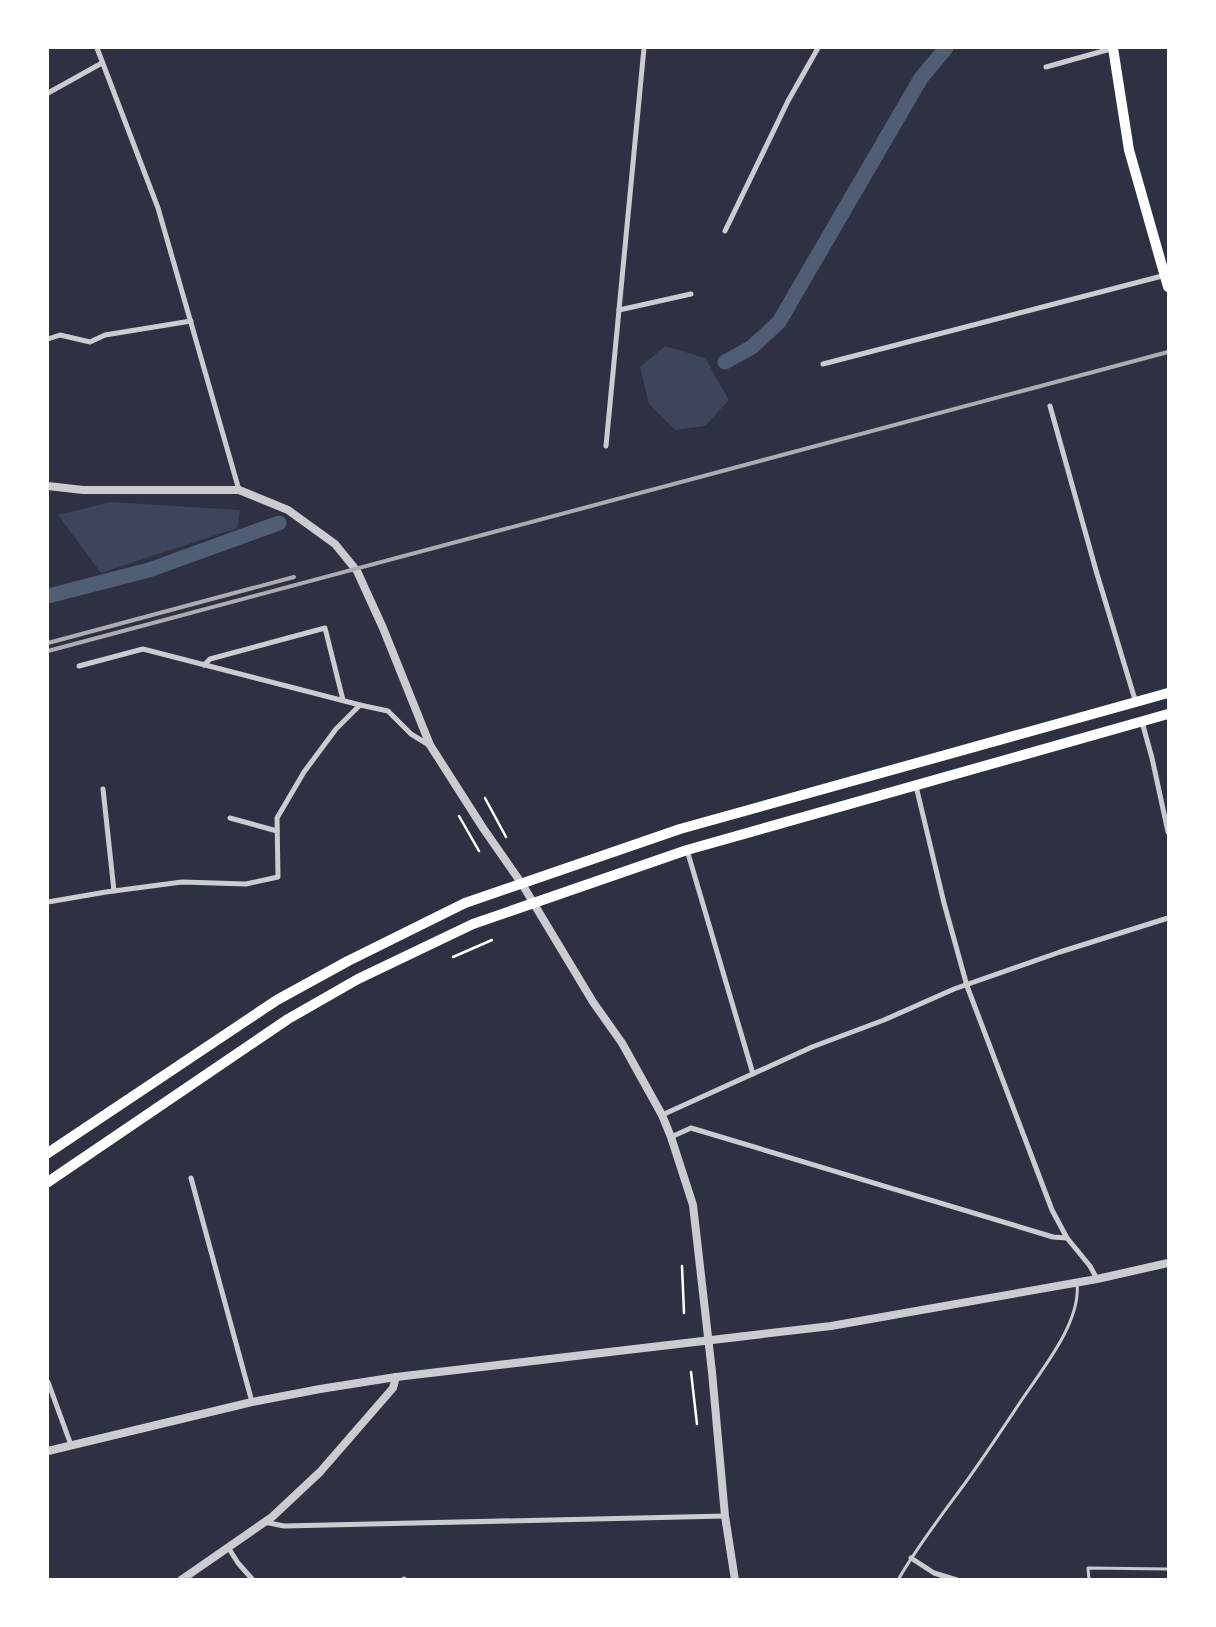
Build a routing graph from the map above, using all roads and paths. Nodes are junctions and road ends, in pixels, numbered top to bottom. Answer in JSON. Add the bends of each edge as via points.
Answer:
{"nodes":[{"id":1,"x":97,"y":48,"type":"edge"},
{"id":2,"x":644,"y":48,"type":"edge"},
{"id":3,"x":818,"y":48,"type":"edge"},
{"id":4,"x":1114,"y":48,"type":"edge"},
{"id":5,"x":102,"y":63,"type":"junction"},
{"id":6,"x":1046,"y":67,"type":"dead end"},
{"id":7,"x":48,"y":93,"type":"edge"},
{"id":8,"x":725,"y":231,"type":"dead end"},
{"id":9,"x":1168,"y":274,"type":"edge"},
{"id":10,"x":1168,"y":287,"type":"edge"},
{"id":11,"x":690,"y":294,"type":"dead end"},
{"id":12,"x":619,"y":310,"type":"junction"},
{"id":13,"x":191,"y":321,"type":"junction"},
{"id":14,"x":48,"y":339,"type":"edge"},
{"id":15,"x":823,"y":364,"type":"dead end"},
{"id":16,"x":1050,"y":406,"type":"dead end"},
{"id":17,"x":606,"y":446,"type":"dead end"},
{"id":18,"x":48,"y":486,"type":"edge"},
{"id":19,"x":239,"y":490,"type":"junction"},
{"id":20,"x":204,"y":665,"type":"junction"},
{"id":21,"x":79,"y":666,"type":"dead end"},
{"id":22,"x":1168,"y":693,"type":"edge"},
{"id":23,"x":343,"y":700,"type":"junction"},
{"id":24,"x":1136,"y":703,"type":"junction"},
{"id":25,"x":360,"y":705,"type":"junction"},
{"id":26,"x":1168,"y":714,"type":"edge"},
{"id":27,"x":1142,"y":722,"type":"junction"},
{"id":28,"x":430,"y":745,"type":"junction"},
{"id":29,"x":916,"y":786,"type":"junction"},
{"id":30,"x":103,"y":789,"type":"dead end"},
{"id":31,"x":485,"y":798,"type":"dead end"},
{"id":32,"x":459,"y":816,"type":"dead end"},
{"id":33,"x":230,"y":818,"type":"dead end"},
{"id":34,"x":277,"y":831,"type":"junction"},
{"id":35,"x":1168,"y":832,"type":"edge"},
{"id":36,"x":506,"y":837,"type":"dead end"},
{"id":37,"x":687,"y":850,"type":"junction"},
{"id":38,"x":479,"y":851,"type":"dead end"},
{"id":39,"x":522,"y":884,"type":"junction"},
{"id":40,"x":114,"y":891,"type":"junction"},
{"id":41,"x":48,"y":902,"type":"edge"},
{"id":42,"x":533,"y":903,"type":"junction"},
{"id":43,"x":1168,"y":918,"type":"edge"},
{"id":44,"x":492,"y":940,"type":"dead end"},
{"id":45,"x":453,"y":957,"type":"dead end"},
{"id":46,"x":967,"y":986,"type":"junction"},
{"id":47,"x":753,"y":1074,"type":"junction"},
{"id":48,"x":662,"y":1116,"type":"junction"},
{"id":49,"x":671,"y":1137,"type":"junction"},
{"id":50,"x":48,"y":1153,"type":"edge"},
{"id":51,"x":191,"y":1178,"type":"dead end"},
{"id":52,"x":48,"y":1182,"type":"edge"},
{"id":53,"x":1067,"y":1238,"type":"junction"},
{"id":54,"x":1168,"y":1263,"type":"edge"},
{"id":55,"x":682,"y":1266,"type":"dead end"},
{"id":56,"x":1097,"y":1279,"type":"junction"},
{"id":57,"x":1077,"y":1282,"type":"junction"},
{"id":58,"x":684,"y":1313,"type":"dead end"},
{"id":59,"x":709,"y":1342,"type":"junction"},
{"id":60,"x":691,"y":1372,"type":"dead end"},
{"id":61,"x":396,"y":1378,"type":"junction"},
{"id":62,"x":48,"y":1382,"type":"edge"},
{"id":63,"x":252,"y":1402,"type":"junction"},
{"id":64,"x":697,"y":1424,"type":"dead end"},
{"id":65,"x":71,"y":1445,"type":"junction"},
{"id":66,"x":48,"y":1451,"type":"edge"},
{"id":67,"x":725,"y":1516,"type":"junction"},
{"id":68,"x":264,"y":1522,"type":"junction"},
{"id":69,"x":228,"y":1547,"type":"junction"},
{"id":70,"x":911,"y":1558,"type":"junction"},
{"id":71,"x":1168,"y":1568,"type":"edge"},
{"id":72,"x":181,"y":1580,"type":"edge"},
{"id":73,"x":253,"y":1580,"type":"edge"},
{"id":74,"x":735,"y":1580,"type":"edge"},
{"id":75,"x":898,"y":1580,"type":"edge"},
{"id":76,"x":957,"y":1580,"type":"edge"},
{"id":77,"x":1089,"y":1580,"type":"edge"}],
"edges":[{"from":1,"to":5,"type":"street"},
{"from":2,"to":12,"type":"street"},
{"from":3,"to":8,"type":"street","via":[[788,101]]},
{"from":4,"to":6,"type":"street"},
{"from":4,"to":10,"type":"highway","via":[[1129,150]]},
{"from":5,"to":7,"type":"street"},
{"from":5,"to":13,"type":"street","via":[[158,208]]},
{"from":9,"to":15,"type":"street"},
{"from":11,"to":12,"type":"street"},
{"from":12,"to":17,"type":"street"},
{"from":13,"to":14,"type":"street","via":[[105,335],[90,342],[60,335]]},
{"from":13,"to":19,"type":"street"},
{"from":16,"to":24,"type":"street"},
{"from":18,"to":19,"type":"street","via":[[83,490]]},
{"from":19,"to":28,"type":"street","via":[[288,510],[335,544],[357,571],[384,628]]},
{"from":20,"to":21,"type":"street","via":[[143,649]]},
{"from":20,"to":23,"type":"street"},
{"from":20,"to":23,"type":"street","via":[[210,660],[325,628]]},
{"from":22,"to":24,"type":"highway"},
{"from":23,"to":25,"type":"street"},
{"from":24,"to":39,"type":"highway","via":[[680,829]]},
{"from":25,"to":28,"type":"street","via":[[388,711],[411,734]]},
{"from":25,"to":34,"type":"street","via":[[336,729],[304,772],[277,818]]},
{"from":26,"to":27,"type":"highway"},
{"from":27,"to":29,"type":"highway"},
{"from":27,"to":35,"type":"street"},
{"from":28,"to":39,"type":"street"},
{"from":29,"to":37,"type":"highway"},
{"from":29,"to":46,"type":"street"},
{"from":30,"to":40,"type":"street"},
{"from":31,"to":36,"type":"path"},
{"from":32,"to":38,"type":"path"},
{"from":33,"to":34,"type":"street"},
{"from":34,"to":40,"type":"street","via":[[278,877],[246,884],[182,882]]},
{"from":37,"to":42,"type":"highway"},
{"from":37,"to":47,"type":"street"},
{"from":39,"to":42,"type":"street"},
{"from":39,"to":50,"type":"highway","via":[[465,903],[278,1000]]},
{"from":40,"to":41,"type":"street"},
{"from":42,"to":48,"type":"street","via":[[622,1044]]},
{"from":42,"to":52,"type":"highway","via":[[435,941],[288,1018]]},
{"from":43,"to":46,"type":"street"},
{"from":44,"to":45,"type":"path"},
{"from":46,"to":47,"type":"street","via":[[812,1047]]},
{"from":46,"to":53,"type":"street","via":[[1052,1210]]},
{"from":47,"to":48,"type":"street"},
{"from":48,"to":49,"type":"street"},
{"from":49,"to":53,"type":"street","via":[[691,1128],[1053,1237]]},
{"from":49,"to":59,"type":"street","via":[[693,1205]]},
{"from":51,"to":63,"type":"street"},
{"from":53,"to":56,"type":"street"},
{"from":54,"to":56,"type":"street"},
{"from":55,"to":58,"type":"path"},
{"from":56,"to":57,"type":"street"},
{"from":57,"to":59,"type":"street","via":[[831,1326]]},
{"from":57,"to":70,"type":"lane","via":[[1076,1305],[1050,1357]]},
{"from":59,"to":61,"type":"street"},
{"from":59,"to":67,"type":"street"},
{"from":60,"to":64,"type":"path"},
{"from":61,"to":63,"type":"street"},
{"from":61,"to":68,"type":"street","via":[[393,1388],[320,1472]]},
{"from":62,"to":65,"type":"street"},
{"from":63,"to":65,"type":"street"},
{"from":65,"to":66,"type":"street"},
{"from":67,"to":68,"type":"street","via":[[284,1526]]},
{"from":67,"to":74,"type":"street"},
{"from":68,"to":69,"type":"street"},
{"from":69,"to":72,"type":"street"},
{"from":69,"to":73,"type":"street"},
{"from":70,"to":75,"type":"lane"},
{"from":70,"to":76,"type":"street","via":[[934,1573]]},
{"from":71,"to":77,"type":"lane","via":[[1088,1568]]}]}
